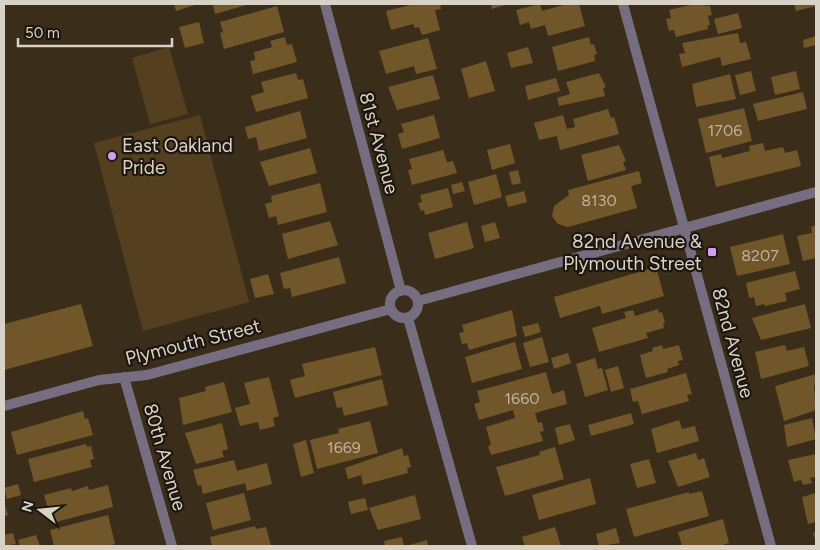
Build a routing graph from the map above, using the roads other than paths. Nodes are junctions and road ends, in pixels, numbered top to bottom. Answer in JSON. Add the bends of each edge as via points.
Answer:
{"nodes":[{"id":1,"x":325,"y":4,"type":"edge"},
{"id":2,"x":623,"y":4,"type":"edge"},
{"id":3,"x":816,"y":192,"type":"edge"},
{"id":4,"x":684,"y":229,"type":"junction"},
{"id":5,"x":401,"y":291,"type":"junction"},
{"id":6,"x":418,"y":301,"type":"junction"},
{"id":7,"x":390,"y":308,"type":"junction"},
{"id":8,"x":408,"y":318,"type":"junction"},
{"id":9,"x":124,"y":377,"type":"junction"},
{"id":10,"x":4,"y":406,"type":"edge"},
{"id":11,"x":172,"y":546,"type":"edge"},
{"id":12,"x":472,"y":546,"type":"edge"},
{"id":13,"x":771,"y":546,"type":"edge"}],
"edges":[{"from":1,"to":5,"type":"street","name":"81st Avenue"},
{"from":2,"to":4,"type":"street","name":"82nd Avenue"},
{"from":3,"to":4,"type":"street"},
{"from":4,"to":6,"type":"street"},
{"from":4,"to":13,"type":"street","name":"82nd Avenue"},
{"from":5,"to":6,"type":"street","via":[[412,292]]},
{"from":5,"to":7,"type":"street","via":[[392,297]]},
{"from":6,"to":8,"type":"street","via":[[416,312]]},
{"from":7,"to":8,"type":"street","via":[[397,317]]},
{"from":7,"to":9,"type":"street","name":"Plymouth Street","via":[[146,375]]},
{"from":8,"to":12,"type":"street"},
{"from":9,"to":10,"type":"street","name":"Plymouth Street","via":[[99,380]]},
{"from":9,"to":11,"type":"street","name":"80th Avenue"}]}
